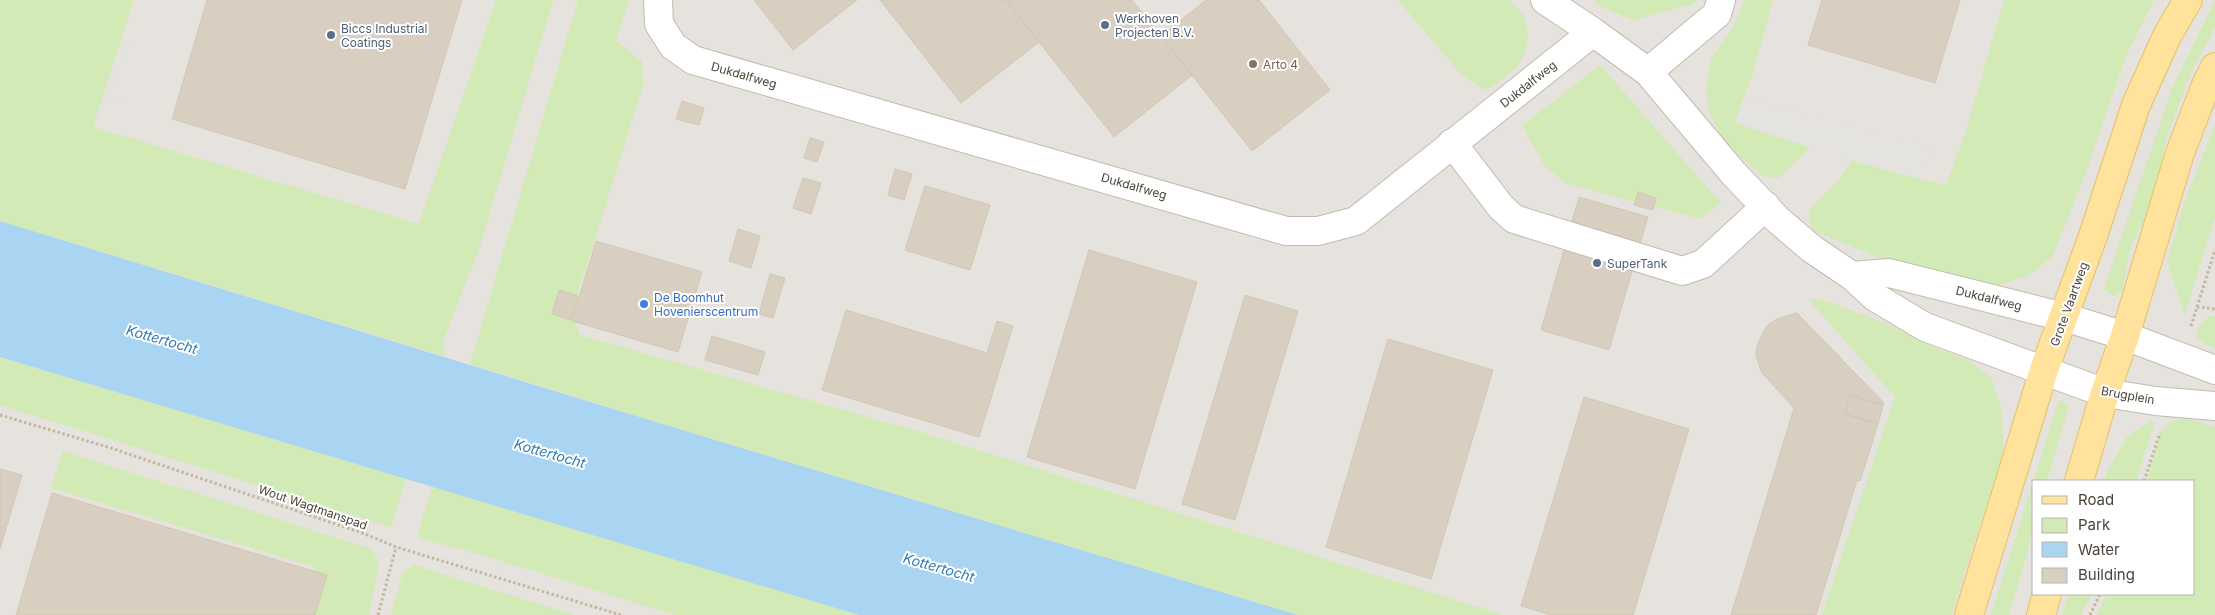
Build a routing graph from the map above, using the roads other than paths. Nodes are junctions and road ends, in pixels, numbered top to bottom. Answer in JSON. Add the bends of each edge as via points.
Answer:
{"nodes":[{"id":1,"x":658,"y":0,"type":"edge"},
{"id":2,"x":1545,"y":0,"type":"edge"},
{"id":3,"x":1721,"y":0,"type":"edge"},
{"id":4,"x":2188,"y":0,"type":"edge"},
{"id":5,"x":1593,"y":32,"type":"junction"},
{"id":6,"x":2215,"y":67,"type":"edge"},
{"id":7,"x":1648,"y":72,"type":"junction"},
{"id":8,"x":1452,"y":143,"type":"junction"},
{"id":9,"x":1766,"y":206,"type":"junction"},
{"id":10,"x":1852,"y":276,"type":"junction"},
{"id":11,"x":2064,"y":317,"type":"junction"},
{"id":12,"x":2125,"y":336,"type":"junction"},
{"id":13,"x":2044,"y":370,"type":"junction"},
{"id":14,"x":2215,"y":370,"type":"edge"},
{"id":15,"x":2104,"y":393,"type":"junction"},
{"id":16,"x":2215,"y":406,"type":"edge"},
{"id":17,"x":2079,"y":480,"type":"edge"},
{"id":18,"x":2047,"y":595,"type":"edge"},
{"id":19,"x":1969,"y":615,"type":"edge"},
{"id":20,"x":2041,"y":615,"type":"edge"}],
"edges":[{"from":1,"to":8,"type":"street","name":"Dukdalfweg","via":[[658,24],[673,46],[693,60],[1286,231],[1318,231],[1356,221]]},
{"from":2,"to":5,"type":"street"},
{"from":3,"to":7,"type":"street","via":[[1717,14]]},
{"from":4,"to":11,"type":"main road","name":"Grote Vaartweg","via":[[2136,105]]},
{"from":5,"to":7,"type":"street"},
{"from":5,"to":8,"type":"street","name":"Dukdalfweg"},
{"from":6,"to":12,"type":"main road","via":[[2180,153]]},
{"from":7,"to":9,"type":"street","via":[[1734,174]]},
{"from":8,"to":9,"type":"street","via":[[1514,219],[1682,271],[1703,264]]},
{"from":9,"to":10,"type":"street","via":[[1812,249]]},
{"from":10,"to":11,"type":"street","name":"Dukdalfweg","via":[[1889,273]]},
{"from":10,"to":13,"type":"street","via":[[1875,297],[1925,327]]},
{"from":11,"to":12,"type":"street","name":"Dukdalfweg"},
{"from":11,"to":13,"type":"main road","name":"Grote Vaartweg"},
{"from":12,"to":14,"type":"street"},
{"from":12,"to":15,"type":"main road"},
{"from":13,"to":15,"type":"street","name":"Brugplein"},
{"from":13,"to":19,"type":"main road","name":"Grote Vaartweg"},
{"from":15,"to":16,"type":"street","name":"Brugplein"},
{"from":15,"to":17,"type":"main road"},
{"from":18,"to":20,"type":"main road"}]}
